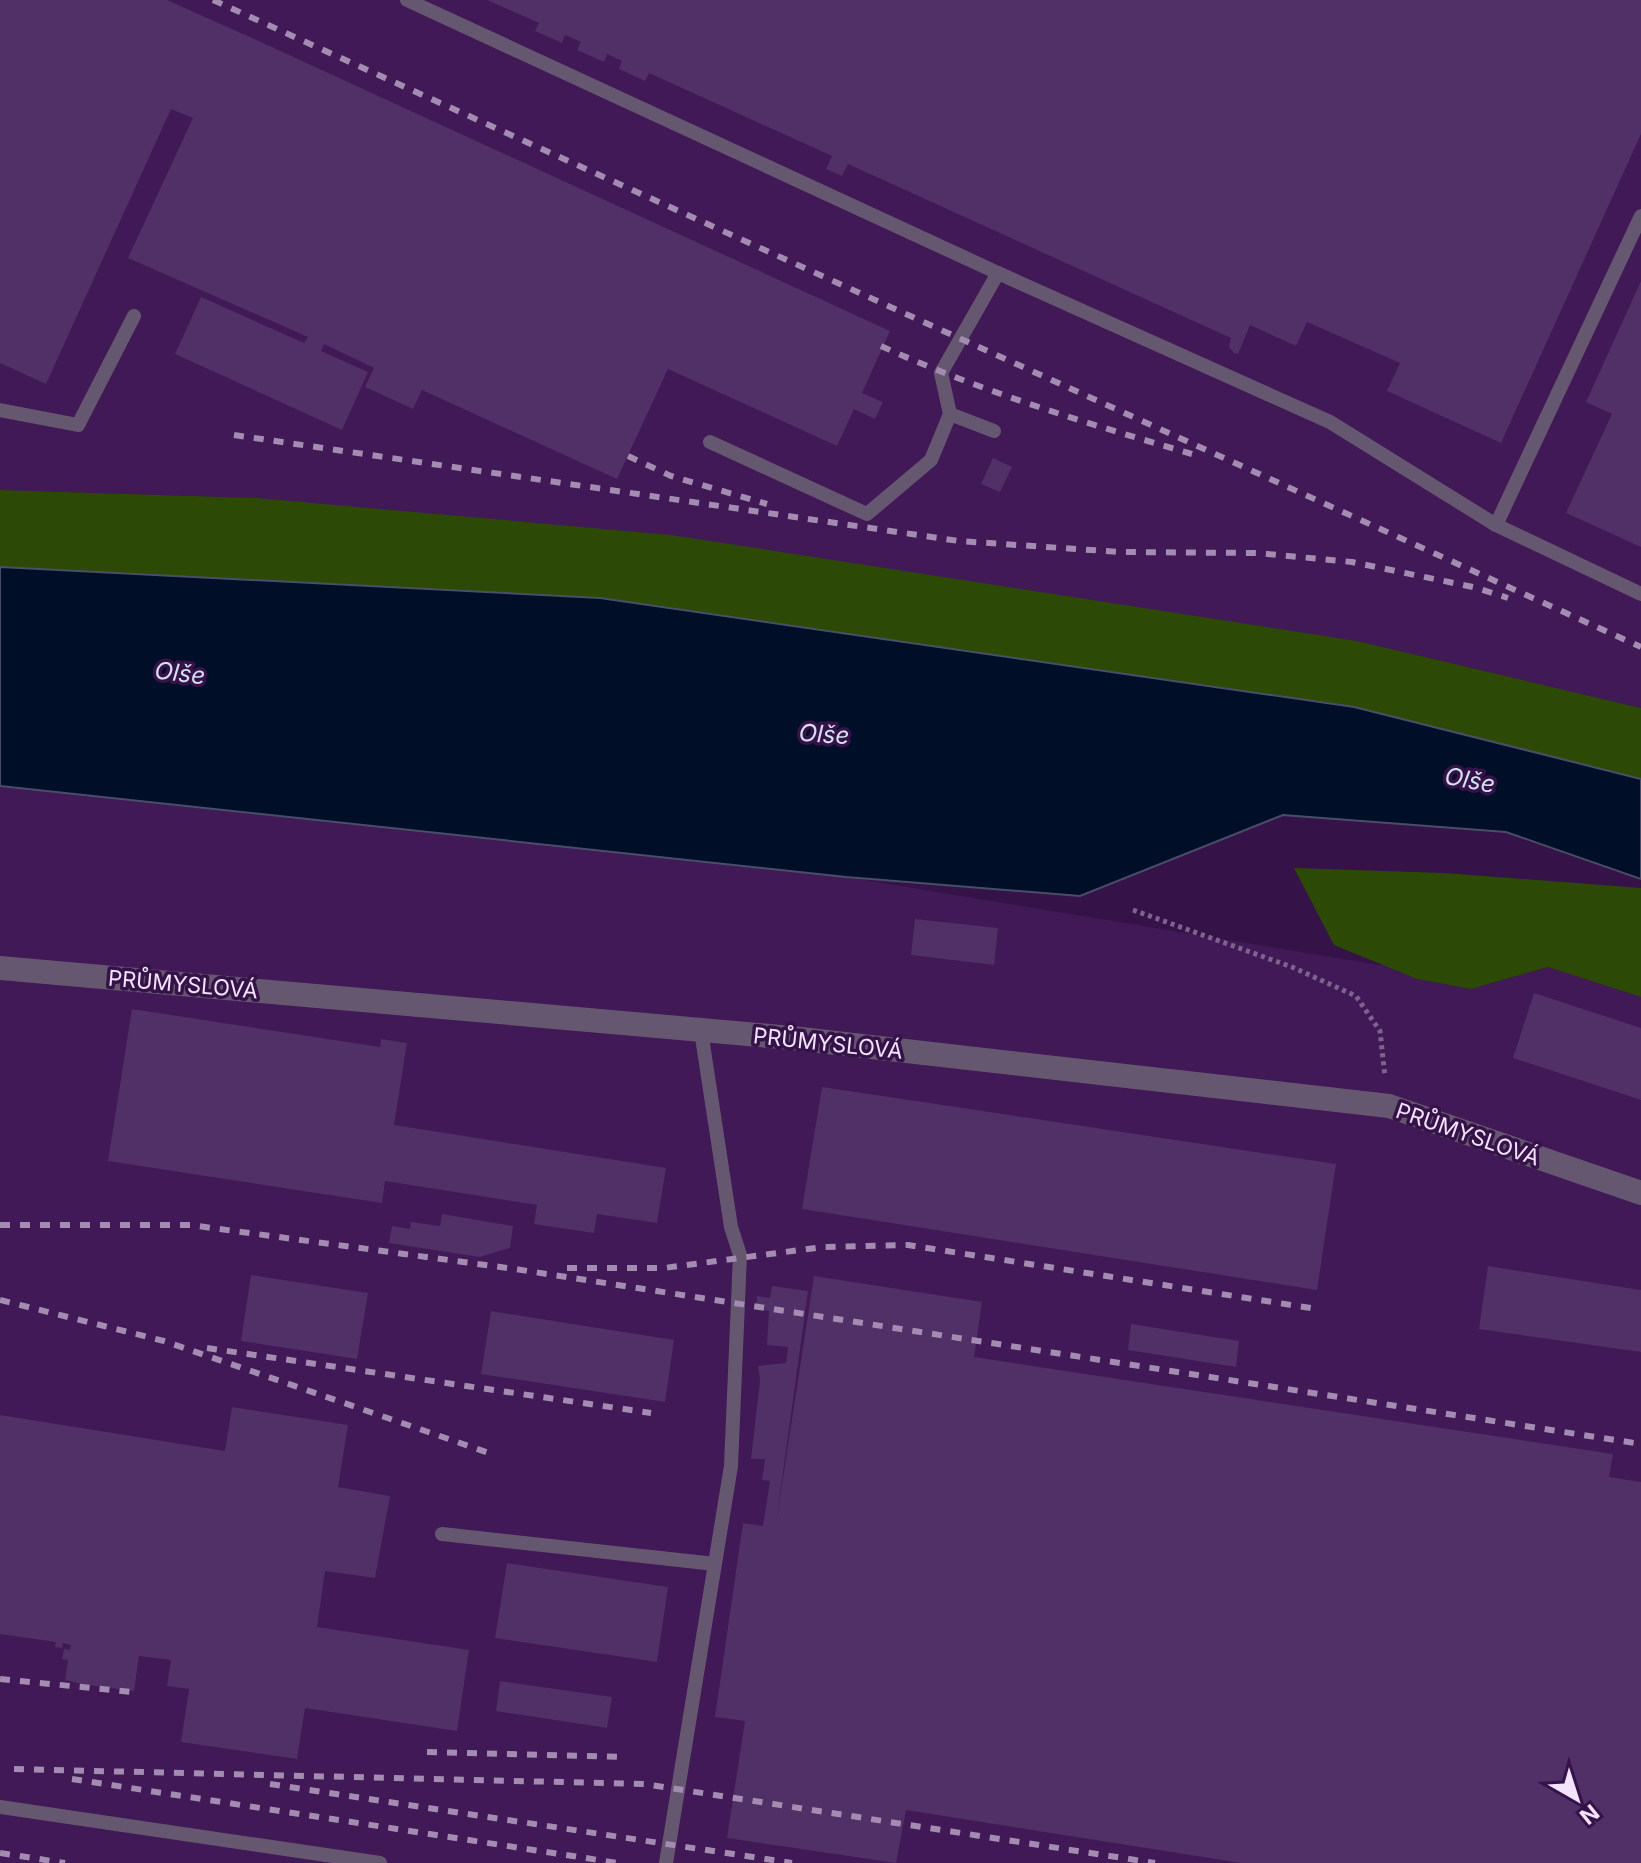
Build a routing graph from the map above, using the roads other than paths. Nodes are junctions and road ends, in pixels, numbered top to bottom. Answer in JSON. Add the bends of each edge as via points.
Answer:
{"nodes":[{"id":1,"x":407,"y":0,"type":"edge"},
{"id":2,"x":1641,"y":216,"type":"edge"},
{"id":3,"x":998,"y":273,"type":"junction"},
{"id":4,"x":134,"y":316,"type":"dead end"},
{"id":5,"x":0,"y":410,"type":"edge"},
{"id":6,"x":950,"y":414,"type":"junction"},
{"id":7,"x":994,"y":431,"type":"dead end"},
{"id":8,"x":710,"y":442,"type":"dead end"},
{"id":9,"x":1496,"y":525,"type":"junction"},
{"id":10,"x":1641,"y":594,"type":"edge"},
{"id":11,"x":0,"y":968,"type":"edge"},
{"id":12,"x":701,"y":1031,"type":"junction"},
{"id":13,"x":1641,"y":1193,"type":"edge"},
{"id":14,"x":442,"y":1534,"type":"dead end"},
{"id":15,"x":715,"y":1564,"type":"junction"},
{"id":16,"x":0,"y":1807,"type":"edge"},
{"id":17,"x":380,"y":1863,"type":"edge"},
{"id":18,"x":666,"y":1863,"type":"edge"}],
"edges":[{"from":1,"to":3,"type":"lane"},
{"from":2,"to":9,"type":"lane"},
{"from":3,"to":6,"type":"lane","via":[[941,373]]},
{"from":3,"to":9,"type":"lane","via":[[1330,422]]},
{"from":4,"to":5,"type":"lane","via":[[78,425]]},
{"from":6,"to":7,"type":"lane"},
{"from":6,"to":8,"type":"lane","via":[[931,460],[867,514]]},
{"from":9,"to":10,"type":"lane"},
{"from":11,"to":12,"type":"street","name":"PRŮMYSLOVÁ"},
{"from":12,"to":13,"type":"street","name":"PRŮMYSLOVÁ","via":[[1389,1106]]},
{"from":12,"to":15,"type":"lane","via":[[731,1227],[740,1255],[731,1466]]},
{"from":14,"to":15,"type":"lane"},
{"from":15,"to":18,"type":"lane"},
{"from":16,"to":17,"type":"lane"}]}
